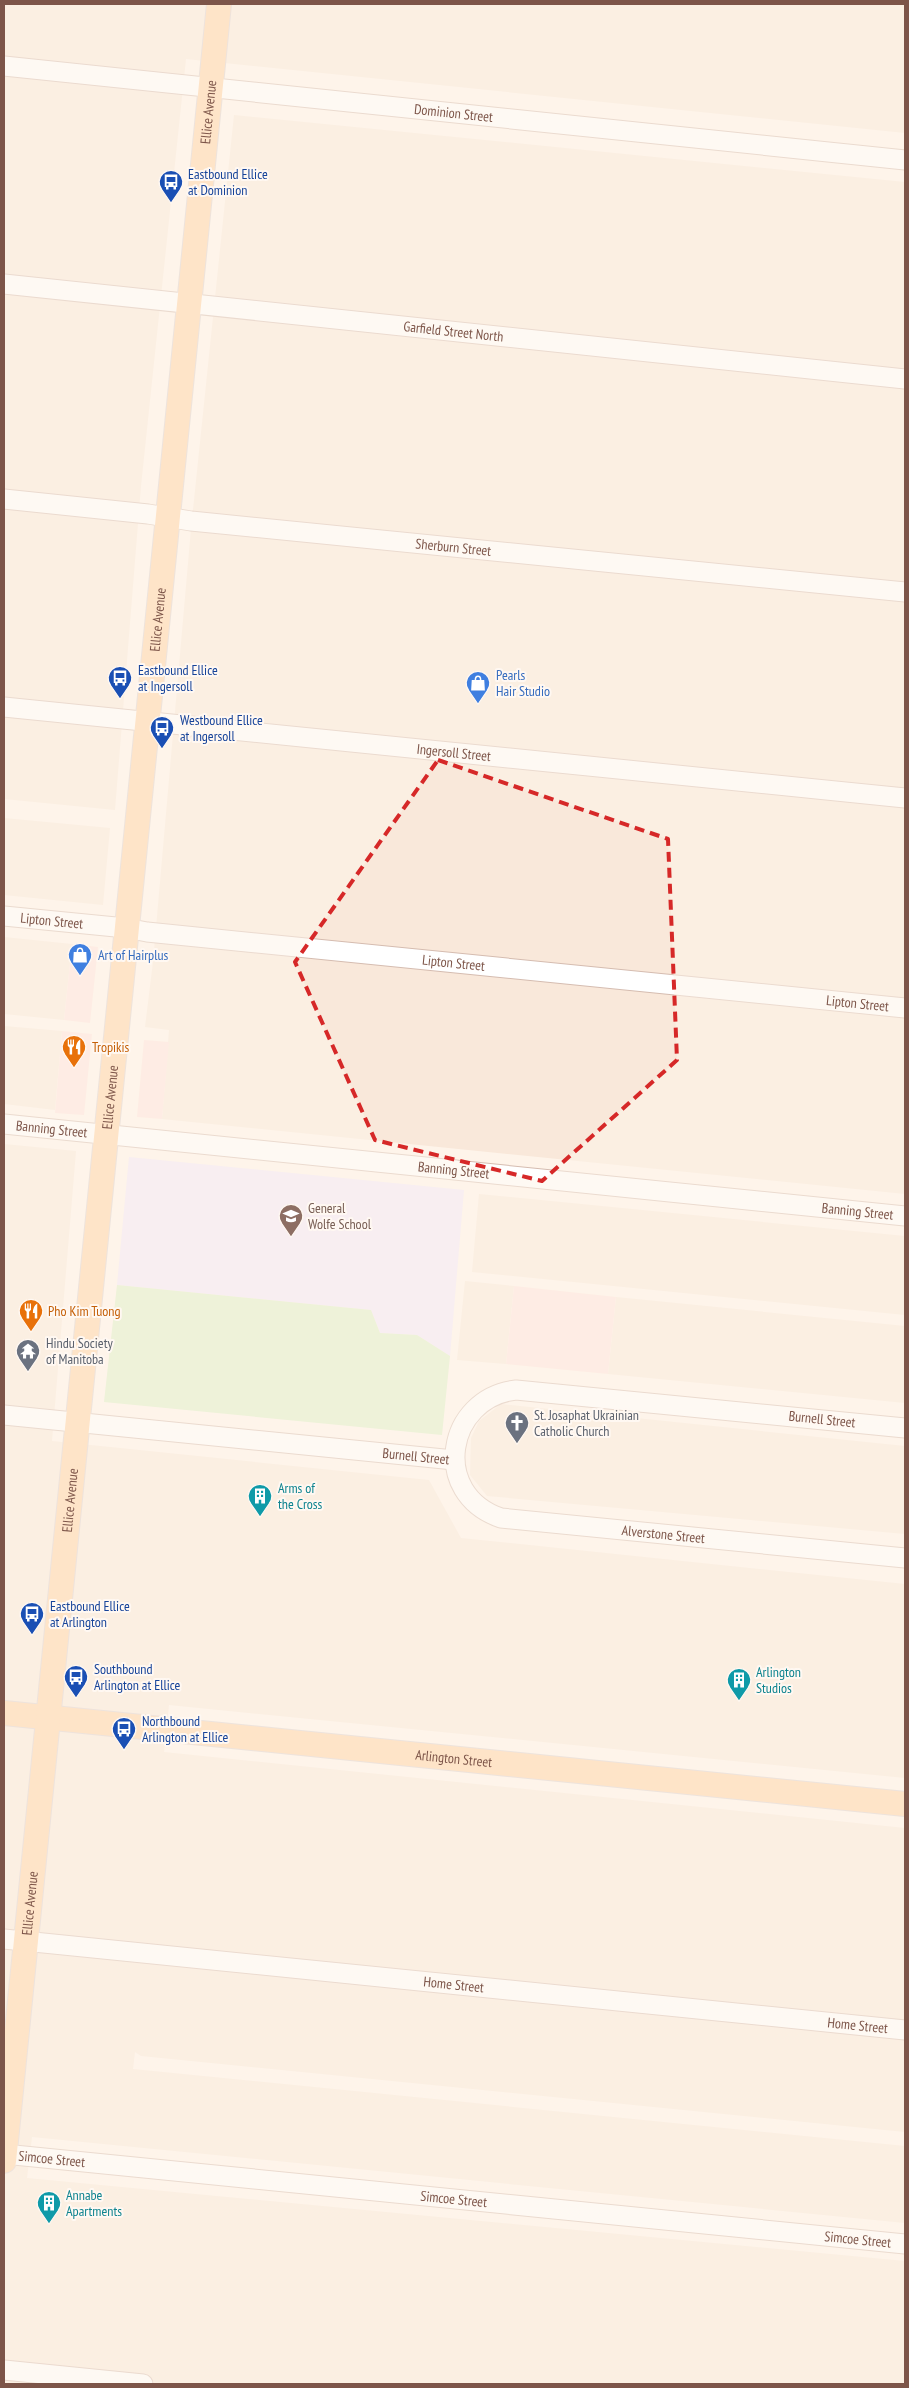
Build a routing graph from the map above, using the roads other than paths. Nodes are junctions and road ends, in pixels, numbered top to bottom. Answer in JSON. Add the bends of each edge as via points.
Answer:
{"nodes":[{"id":1,"x":219,"y":4,"type":"edge"},
{"id":2,"x":4,"y":66,"type":"edge"},
{"id":3,"x":210,"y":87,"type":"junction"},
{"id":4,"x":905,"y":160,"type":"edge"},
{"id":5,"x":4,"y":284,"type":"edge"},
{"id":6,"x":190,"y":305,"type":"junction"},
{"id":7,"x":905,"y":379,"type":"edge"},
{"id":8,"x":4,"y":499,"type":"edge"},
{"id":9,"x":168,"y":517,"type":"junction"},
{"id":10,"x":905,"y":592,"type":"edge"},
{"id":11,"x":4,"y":707,"type":"edge"},
{"id":12,"x":148,"y":722,"type":"junction"},
{"id":13,"x":905,"y":798,"type":"edge"},
{"id":14,"x":4,"y":916,"type":"edge"},
{"id":15,"x":126,"y":928,"type":"junction"},
{"id":16,"x":905,"y":1008,"type":"edge"},
{"id":17,"x":4,"y":1124,"type":"edge"},
{"id":18,"x":106,"y":1134,"type":"junction"},
{"id":19,"x":905,"y":1216,"type":"edge"},
{"id":20,"x":4,"y":1415,"type":"edge"},
{"id":21,"x":78,"y":1422,"type":"junction"},
{"id":22,"x":905,"y":1428,"type":"edge"},
{"id":23,"x":454,"y":1460,"type":"junction"},
{"id":24,"x":905,"y":1558,"type":"edge"},
{"id":25,"x":4,"y":1713,"type":"edge"},
{"id":26,"x":47,"y":1718,"type":"junction"},
{"id":27,"x":905,"y":1804,"type":"edge"},
{"id":28,"x":15,"y":1940,"type":"edge"},
{"id":29,"x":905,"y":2030,"type":"edge"},
{"id":30,"x":4,"y":2154,"type":"edge"},
{"id":31,"x":4,"y":2161,"type":"edge"},
{"id":32,"x":905,"y":2244,"type":"edge"},
{"id":33,"x":4,"y":2370,"type":"edge"},
{"id":34,"x":143,"y":2384,"type":"edge"}],
"edges":[{"from":1,"to":3,"type":"main road","name":"Ellice Avenue"},
{"from":2,"to":3,"type":"street","name":"Dominion Street"},
{"from":3,"to":4,"type":"street","name":"Dominion Street"},
{"from":3,"to":6,"type":"main road","name":"Ellice Avenue"},
{"from":5,"to":6,"type":"street","name":"Garfield Street North"},
{"from":6,"to":7,"type":"street","name":"Garfield Street North"},
{"from":6,"to":9,"type":"main road","name":"Ellice Avenue"},
{"from":8,"to":9,"type":"street","name":"Sherburn Street"},
{"from":9,"to":10,"type":"street","name":"Sherburn Street"},
{"from":9,"to":12,"type":"main road","name":"Ellice Avenue"},
{"from":11,"to":12,"type":"street","name":"Ingersoll Street"},
{"from":12,"to":13,"type":"street","name":"Ingersoll Street"},
{"from":12,"to":15,"type":"main road","name":"Ellice Avenue"},
{"from":14,"to":15,"type":"street","name":"Lipton Street"},
{"from":15,"to":16,"type":"street","name":"Lipton Street"},
{"from":15,"to":18,"type":"main road","name":"Ellice Avenue"},
{"from":17,"to":18,"type":"street","name":"Banning Street"},
{"from":18,"to":19,"type":"street","name":"Banning Street"},
{"from":18,"to":21,"type":"main road","name":"Ellice Avenue"},
{"from":20,"to":21,"type":"street","name":"Burnell Street"},
{"from":21,"to":23,"type":"street","name":"Burnell Street"},
{"from":21,"to":26,"type":"main road","name":"Ellice Avenue"},
{"from":22,"to":23,"type":"street","name":"Burnell Street","via":[[516,1390],[495,1394],[473,1410],[461,1431]]},
{"from":23,"to":24,"type":"street","name":"Alverstone Street","via":[[458,1480],[468,1497],[483,1510],[501,1518]]},
{"from":25,"to":26,"type":"main road","name":"Arlington Street"},
{"from":26,"to":27,"type":"main road","name":"Arlington Street"},
{"from":26,"to":28,"type":"main road","name":"Ellice Avenue"},
{"from":28,"to":29,"type":"street","name":"Home Street"},
{"from":28,"to":30,"type":"main road","name":"Ellice Avenue"},
{"from":30,"to":31,"type":"main road","name":"Ellice Avenue"},
{"from":30,"to":32,"type":"street","name":"Simcoe Street"},
{"from":33,"to":34,"type":"street"}]}
